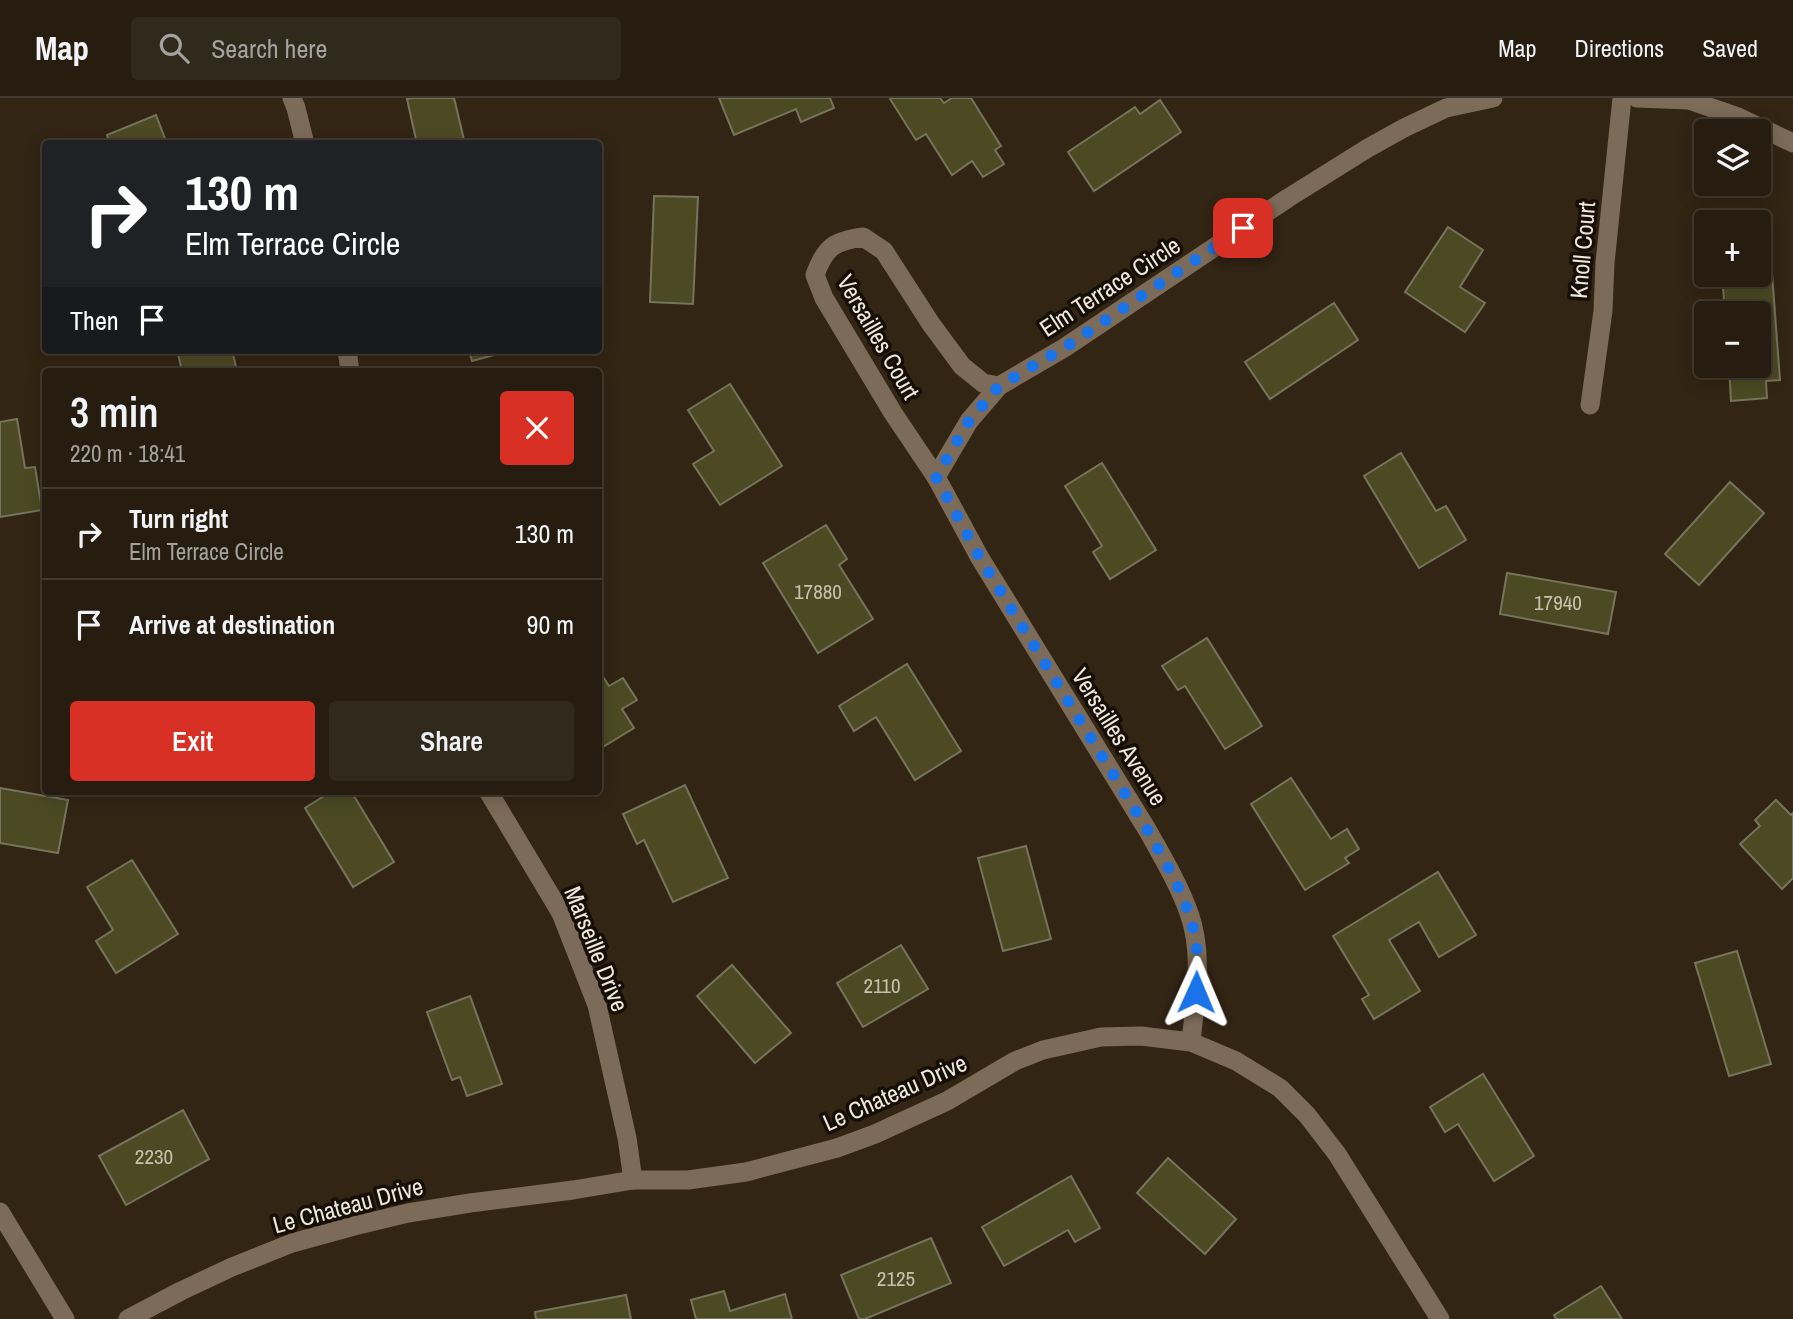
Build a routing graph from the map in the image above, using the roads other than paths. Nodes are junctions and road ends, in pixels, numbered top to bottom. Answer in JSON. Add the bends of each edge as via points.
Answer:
{"nodes":[{"id":1,"x":292,"y":98,"type":"edge"},
{"id":2,"x":1493,"y":98,"type":"edge"},
{"id":3,"x":1622,"y":98,"type":"edge"},
{"id":4,"x":1637,"y":98,"type":"edge"},
{"id":5,"x":304,"y":140,"type":"edge"},
{"id":6,"x":1793,"y":143,"type":"edge"},
{"id":7,"x":999,"y":386,"type":"junction"},
{"id":8,"x":1590,"y":405,"type":"dead end"},
{"id":9,"x":936,"y":477,"type":"junction"},
{"id":10,"x":490,"y":795,"type":"edge"},
{"id":11,"x":1191,"y":1042,"type":"junction"},
{"id":12,"x":633,"y":1180,"type":"junction"},
{"id":13,"x":0,"y":1212,"type":"edge"},
{"id":14,"x":65,"y":1319,"type":"edge"},
{"id":15,"x":128,"y":1319,"type":"edge"},
{"id":16,"x":1440,"y":1319,"type":"edge"}],
"edges":[{"from":1,"to":5,"type":"street"},
{"from":2,"to":7,"type":"street","name":"Elm Terrace Circle","via":[[1446,108],[1368,148]]},
{"from":3,"to":8,"type":"street","name":"Knoll Court"},
{"from":4,"to":6,"type":"street","via":[[1689,100]]},
{"from":7,"to":9,"type":"street","name":"Elm Terrace Circle","via":[[969,421]]},
{"from":7,"to":9,"type":"street","name":"Versailles Court","via":[[983,383],[962,366],[884,251],[863,237],[842,240],[822,257],[815,275],[824,298]]},
{"from":9,"to":11,"type":"street","name":"Versailles Avenue","via":[[1172,875],[1190,915],[1197,953]]},
{"from":10,"to":12,"type":"street","name":"Marseille Drive","via":[[561,913],[597,1005]]},
{"from":11,"to":12,"type":"street","name":"Le Chateau Drive","via":[[1101,1037],[1072,1042],[1015,1061],[947,1101],[837,1148],[746,1172],[688,1180]]},
{"from":11,"to":16,"type":"street","name":"Le Chateau Drive","via":[[1236,1060],[1280,1088],[1307,1115],[1337,1154]]},
{"from":12,"to":15,"type":"street","name":"Le Chateau Drive","via":[[408,1213],[292,1243],[232,1266]]},
{"from":13,"to":14,"type":"street"}]}
